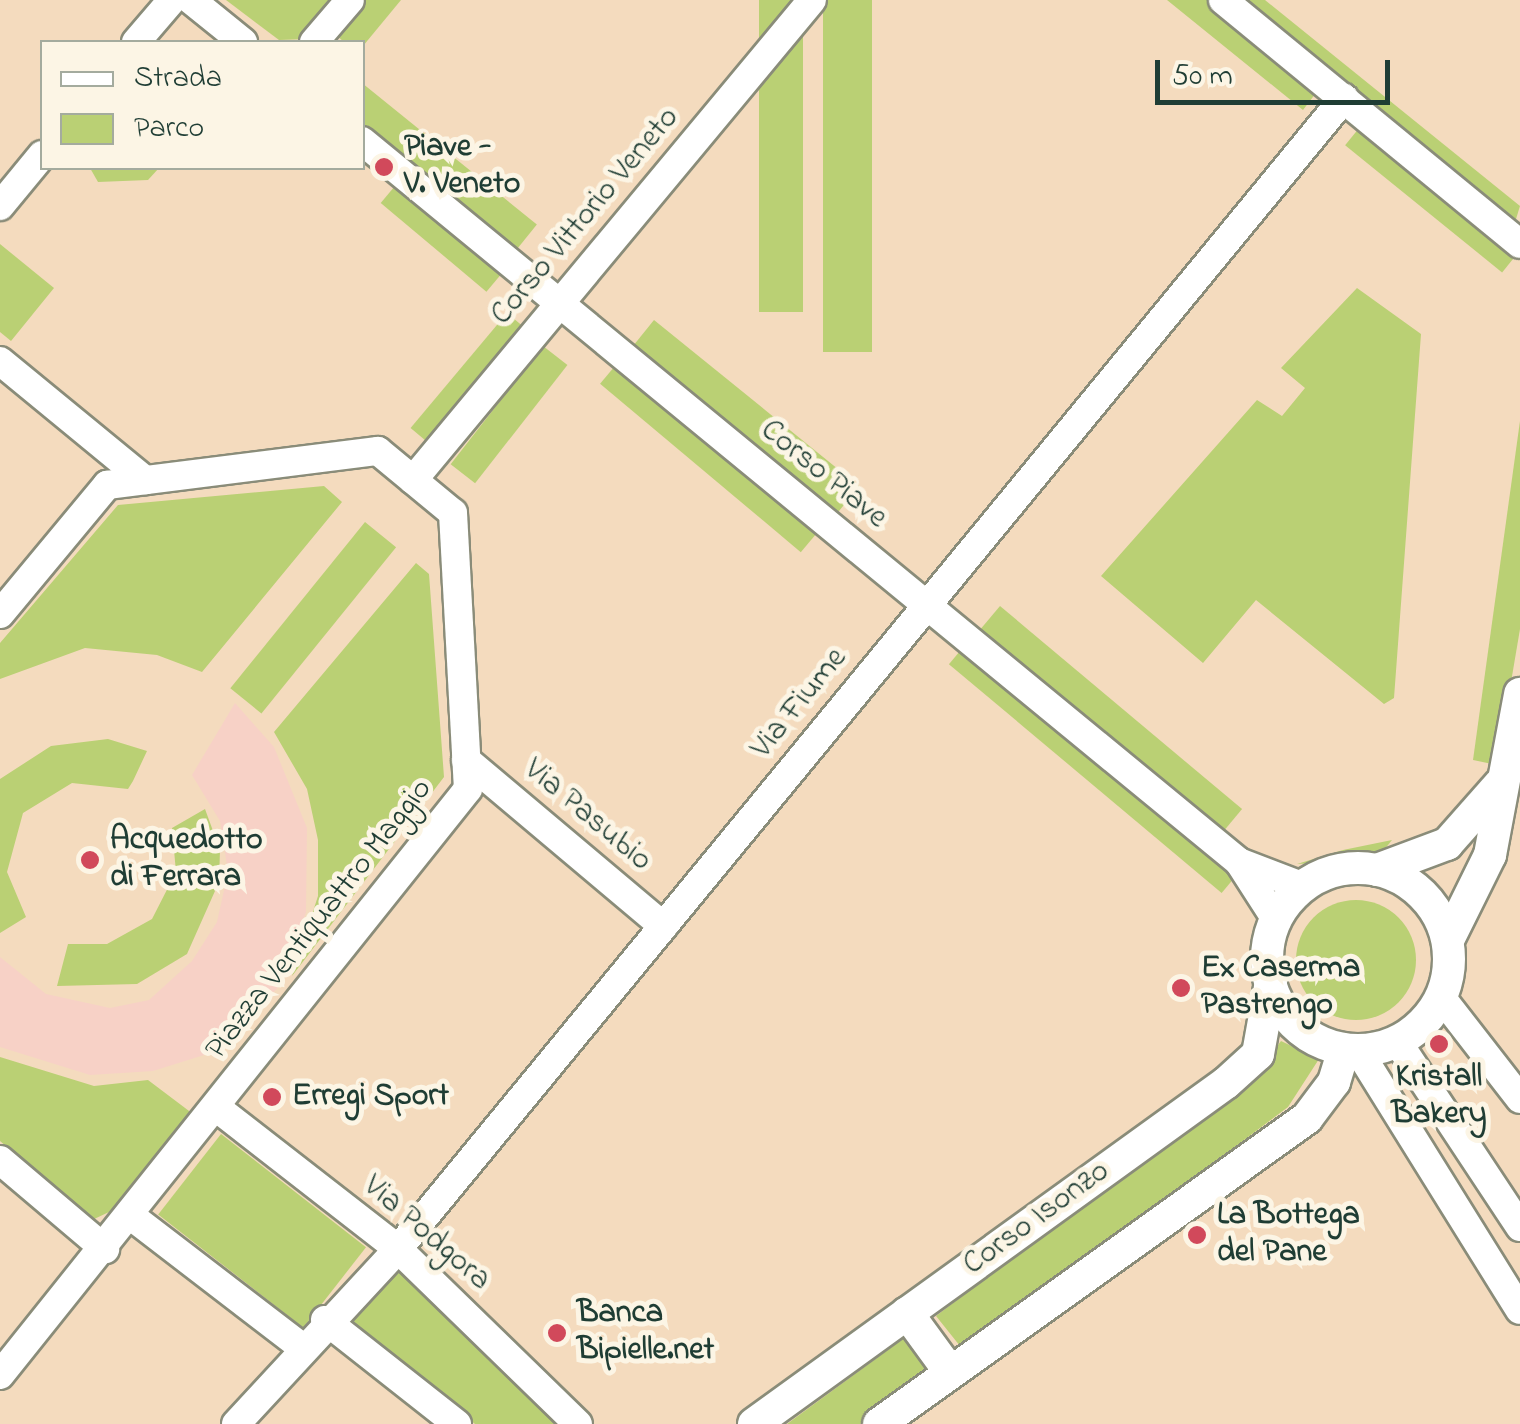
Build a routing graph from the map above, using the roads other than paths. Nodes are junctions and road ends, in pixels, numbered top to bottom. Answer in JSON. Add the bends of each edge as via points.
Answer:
{"nodes":[{"id":1,"x":172,"y":0,"type":"edge"},
{"id":2,"x":191,"y":0,"type":"edge"},
{"id":3,"x":350,"y":0,"type":"edge"},
{"id":4,"x":812,"y":0,"type":"edge"},
{"id":5,"x":1222,"y":0,"type":"edge"},
{"id":6,"x":138,"y":40,"type":"edge"},
{"id":7,"x":241,"y":40,"type":"edge"},
{"id":8,"x":316,"y":40,"type":"edge"},
{"id":9,"x":1344,"y":98,"type":"junction"},
{"id":10,"x":365,"y":143,"type":"edge"},
{"id":11,"x":40,"y":157,"type":"edge"},
{"id":12,"x":0,"y":206,"type":"edge"},
{"id":13,"x":1520,"y":244,"type":"edge"},
{"id":14,"x":560,"y":304,"type":"junction"},
{"id":15,"x":0,"y":361,"type":"edge"},
{"id":16,"x":144,"y":480,"type":"junction"},
{"id":17,"x":413,"y":480,"type":"junction"},
{"id":18,"x":926,"y":605,"type":"junction"},
{"id":19,"x":0,"y":614,"type":"edge"},
{"id":20,"x":1520,"y":694,"type":"edge"},
{"id":21,"x":466,"y":760,"type":"junction"},
{"id":22,"x":1504,"y":775,"type":"junction"},
{"id":23,"x":1238,"y":862,"type":"junction"},
{"id":24,"x":1377,"y":870,"type":"junction"},
{"id":25,"x":1304,"y":887,"type":"junction"},
{"id":26,"x":1277,"y":921,"type":"junction"},
{"id":27,"x":663,"y":926,"type":"junction"},
{"id":28,"x":1448,"y":940,"type":"junction"},
{"id":29,"x":1271,"y":982,"type":"junction"},
{"id":30,"x":1441,"y":997,"type":"junction"},
{"id":31,"x":1397,"y":1041,"type":"junction"},
{"id":32,"x":1351,"y":1050,"type":"junction"},
{"id":33,"x":1520,"y":1100,"type":"edge"},
{"id":34,"x":217,"y":1108,"type":"junction"},
{"id":35,"x":0,"y":1160,"type":"edge"},
{"id":36,"x":131,"y":1216,"type":"junction"},
{"id":37,"x":1520,"y":1228,"type":"edge"},
{"id":38,"x":398,"y":1248,"type":"junction"},
{"id":39,"x":105,"y":1249,"type":"junction"},
{"id":40,"x":1520,"y":1310,"type":"edge"},
{"id":41,"x":906,"y":1313,"type":"junction"},
{"id":42,"x":325,"y":1320,"type":"junction"},
{"id":43,"x":302,"y":1347,"type":"junction"},
{"id":44,"x":950,"y":1372,"type":"junction"},
{"id":45,"x":0,"y":1375,"type":"edge"},
{"id":46,"x":236,"y":1424,"type":"edge"},
{"id":47,"x":457,"y":1424,"type":"edge"},
{"id":48,"x":578,"y":1424,"type":"edge"},
{"id":49,"x":754,"y":1424,"type":"edge"},
{"id":50,"x":879,"y":1424,"type":"edge"}],
"edges":[{"from":1,"to":6,"type":"street"},
{"from":2,"to":7,"type":"street"},
{"from":3,"to":8,"type":"street"},
{"from":4,"to":14,"type":"street","name":"Corso Vittorio Veneto"},
{"from":5,"to":9,"type":"street"},
{"from":9,"to":13,"type":"street"},
{"from":9,"to":18,"type":"street","name":"Via Fiume"},
{"from":10,"to":14,"type":"street","name":"Corso Piave"},
{"from":11,"to":12,"type":"street"},
{"from":14,"to":17,"type":"street","name":"Corso Vittorio Veneto"},
{"from":14,"to":18,"type":"street","name":"Corso Piave"},
{"from":15,"to":16,"type":"street"},
{"from":16,"to":17,"type":"street","name":"Piazza Ventiquattro Maggio","via":[[378,451]]},
{"from":16,"to":19,"type":"street","name":"Piazza Ventiquattro Maggio","via":[[106,485]]},
{"from":17,"to":21,"type":"street","name":"Piazza Ventiquattro Maggio","via":[[452,513]]},
{"from":18,"to":23,"type":"street","name":"Corso Piave"},
{"from":18,"to":27,"type":"street","name":"Via Fiume"},
{"from":20,"to":22,"type":"street"},
{"from":21,"to":27,"type":"street","name":"Via Pasubio"},
{"from":21,"to":34,"type":"street","name":"Piazza Ventiquattro Maggio","via":[[468,790]]},
{"from":22,"to":24,"type":"street","via":[[1447,844]]},
{"from":22,"to":28,"type":"street","via":[[1490,854]]},
{"from":23,"to":25,"type":"street","name":"Corso Piave"},
{"from":23,"to":26,"type":"street","name":"Corso Piave"},
{"from":24,"to":25,"type":"street","via":[[1351,868]]},
{"from":24,"to":28,"type":"street","via":[[1426,898]]},
{"from":25,"to":26,"type":"street"},
{"from":26,"to":29,"type":"street"},
{"from":27,"to":38,"type":"street","name":"Via Fiume"},
{"from":28,"to":30,"type":"street"},
{"from":29,"to":32,"type":"street","via":[[1299,1029]]},
{"from":29,"to":41,"type":"street","name":"Corso Isonzo","via":[[1258,1054]]},
{"from":30,"to":31,"type":"street"},
{"from":30,"to":33,"type":"street"},
{"from":31,"to":32,"type":"street"},
{"from":31,"to":37,"type":"street"},
{"from":32,"to":40,"type":"street"},
{"from":32,"to":44,"type":"street","via":[[1307,1118]]},
{"from":34,"to":36,"type":"street","name":"Piazza Ventiquattro Maggio"},
{"from":34,"to":38,"type":"street","name":"Via Podgora"},
{"from":35,"to":39,"type":"street"},
{"from":36,"to":39,"type":"street","name":"Piazza Ventiquattro Maggio"},
{"from":36,"to":43,"type":"street"},
{"from":38,"to":42,"type":"street","name":"Via Fiume"},
{"from":38,"to":48,"type":"street","name":"Via Podgora"},
{"from":39,"to":45,"type":"street","name":"Piazza Ventiquattro Maggio"},
{"from":41,"to":44,"type":"street"},
{"from":41,"to":49,"type":"street","name":"Corso Isonzo"},
{"from":42,"to":43,"type":"street","name":"Via Fiume"},
{"from":42,"to":47,"type":"street"},
{"from":43,"to":46,"type":"street","name":"Via Fiume"},
{"from":44,"to":50,"type":"street"}]}
